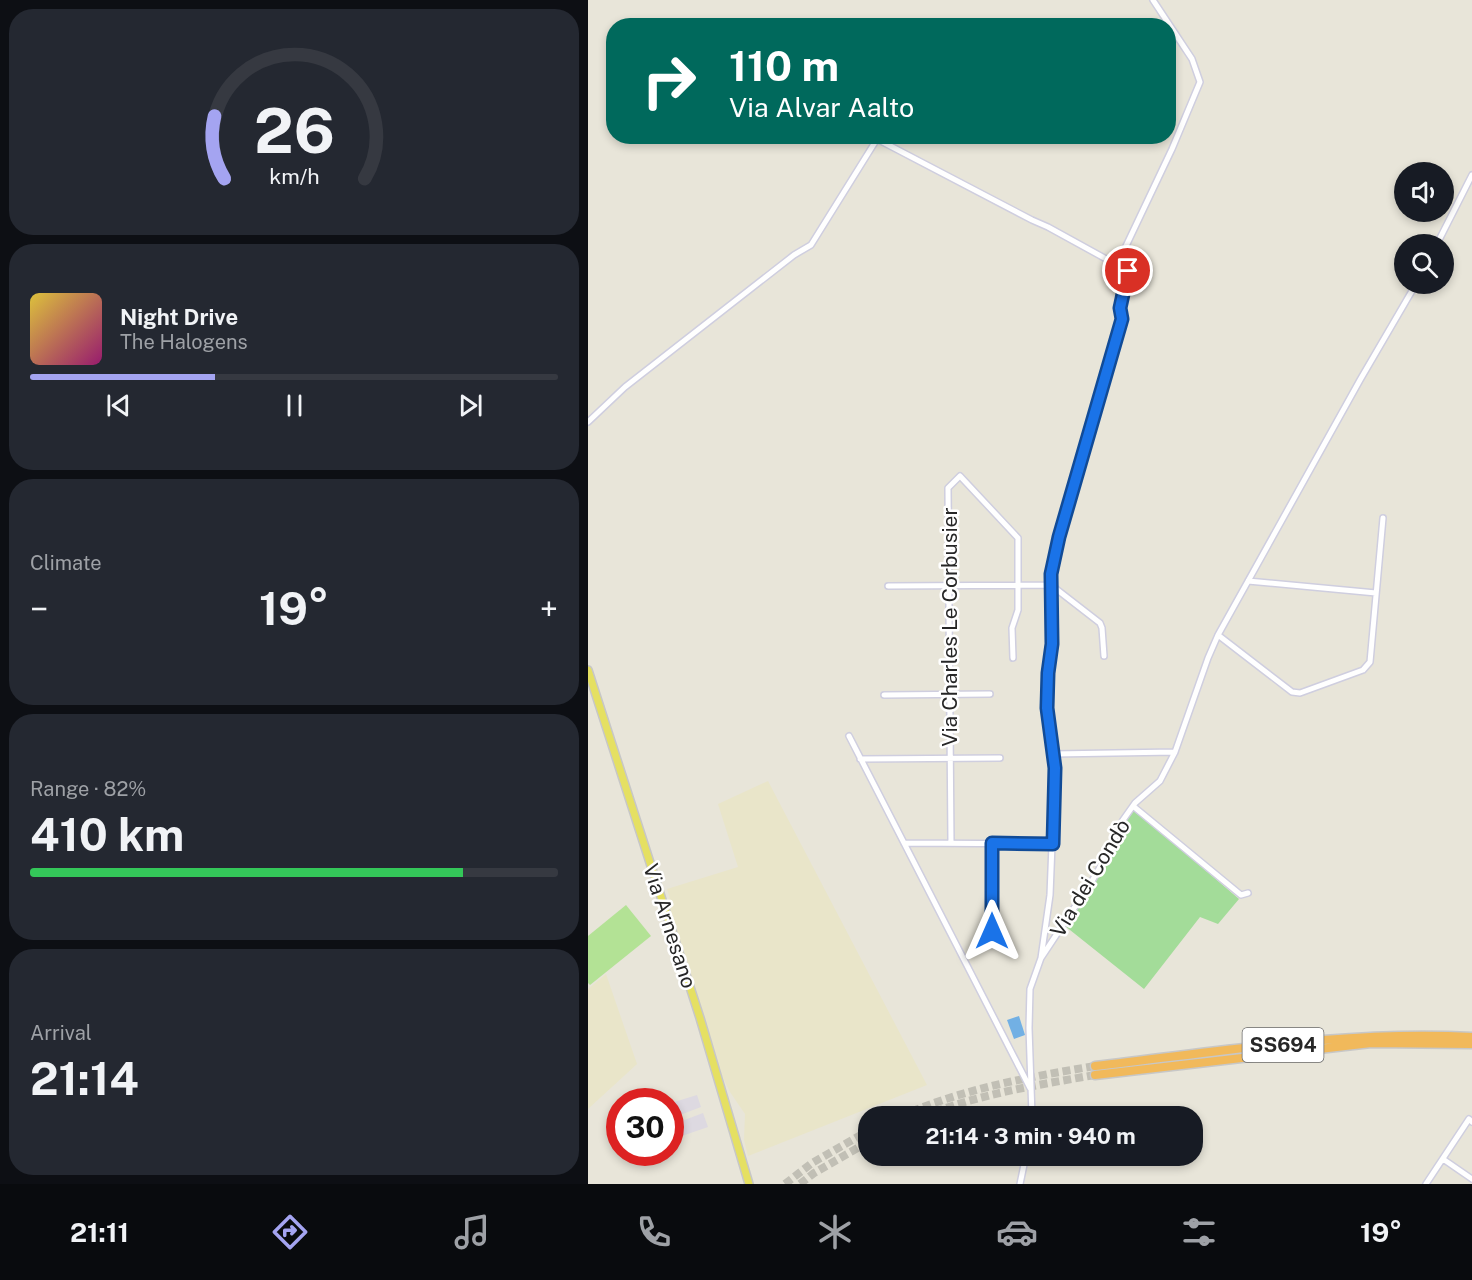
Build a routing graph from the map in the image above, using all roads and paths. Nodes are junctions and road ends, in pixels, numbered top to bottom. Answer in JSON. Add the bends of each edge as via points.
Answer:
{"nodes":[{"id":1,"x":1153,"y":0,"type":"edge"},
{"id":2,"x":1165,"y":18,"type":"edge"},
{"id":3,"x":1176,"y":34,"type":"edge"},
{"id":4,"x":1176,"y":139,"type":"edge"},
{"id":5,"x":874,"y":144,"type":"edge"},
{"id":6,"x":887,"y":144,"type":"edge"},
{"id":7,"x":1174,"y":144,"type":"edge"},
{"id":8,"x":1472,"y":175,"type":"edge"},
{"id":9,"x":1442,"y":234,"type":"edge"},
{"id":10,"x":1117,"y":265,"type":"junction"},
{"id":11,"x":1410,"y":294,"type":"edge"},
{"id":12,"x":588,"y":422,"type":"edge"},
{"id":13,"x":1383,"y":518,"type":"dead end"},
{"id":14,"x":1248,"y":581,"type":"junction"},
{"id":15,"x":1018,"y":584,"type":"junction"},
{"id":16,"x":949,"y":585,"type":"junction"},
{"id":17,"x":1052,"y":585,"type":"junction"},
{"id":18,"x":888,"y":586,"type":"dead end"},
{"id":19,"x":1376,"y":593,"type":"junction"},
{"id":20,"x":1218,"y":635,"type":"junction"},
{"id":21,"x":1104,"y":656,"type":"dead end"},
{"id":22,"x":1012,"y":658,"type":"dead end"},
{"id":23,"x":588,"y":670,"type":"edge"},
{"id":24,"x":950,"y":694,"type":"junction"},
{"id":25,"x":990,"y":694,"type":"dead end"},
{"id":26,"x":884,"y":695,"type":"dead end"},
{"id":27,"x":849,"y":736,"type":"dead end"},
{"id":28,"x":1175,"y":752,"type":"junction"},
{"id":29,"x":1053,"y":754,"type":"junction"},
{"id":30,"x":950,"y":758,"type":"junction"},
{"id":31,"x":1000,"y":758,"type":"dead end"},
{"id":32,"x":861,"y":759,"type":"junction"},
{"id":33,"x":1133,"y":806,"type":"junction"},
{"id":34,"x":904,"y":843,"type":"junction"},
{"id":35,"x":951,"y":843,"type":"junction"},
{"id":36,"x":992,"y":843,"type":"junction"},
{"id":37,"x":1053,"y":844,"type":"junction"},
{"id":38,"x":1248,"y":893,"type":"dead end"},
{"id":39,"x":992,"y":931,"type":"dead end"},
{"id":40,"x":1041,"y":958,"type":"junction"},
{"id":41,"x":1472,"y":1036,"type":"edge"},
{"id":42,"x":1472,"y":1044,"type":"edge"},
{"id":43,"x":1032,"y":1092,"type":"junction"},
{"id":44,"x":1032,"y":1106,"type":"edge"},
{"id":45,"x":1472,"y":1122,"type":"edge"},
{"id":46,"x":1443,"y":1159,"type":"junction"},
{"id":47,"x":1024,"y":1166,"type":"edge"},
{"id":48,"x":1472,"y":1179,"type":"edge"},
{"id":49,"x":749,"y":1184,"type":"edge"},
{"id":50,"x":1020,"y":1184,"type":"edge"},
{"id":51,"x":1426,"y":1184,"type":"edge"}],
"edges":[{"from":1,"to":2,"type":"street"},
{"from":3,"to":4,"type":"street","via":[[1192,58],[1200,82]]},
{"from":5,"to":12,"type":"street","via":[[811,245],[625,387]]},
{"from":6,"to":10,"type":"street"},
{"from":7,"to":10,"type":"street"},
{"from":8,"to":9,"type":"street"},
{"from":10,"to":17,"type":"street","via":[[1128,271],[1120,308],[1122,319],[1059,537]]},
{"from":11,"to":14,"type":"street","name":"Via dei Condò"},
{"from":13,"to":19,"type":"street"},
{"from":14,"to":19,"type":"street"},
{"from":14,"to":20,"type":"street","name":"Via dei Condò"},
{"from":15,"to":16,"type":"street"},
{"from":15,"to":16,"type":"street","name":"Via Charles Le Corbusier","via":[[1018,538],[960,476],[948,488]]},
{"from":15,"to":17,"type":"street"},
{"from":15,"to":22,"type":"street","name":"Via Charles Le Corbusier"},
{"from":16,"to":18,"type":"street"},
{"from":16,"to":24,"type":"street","name":"Via Charles Le Corbusier"},
{"from":17,"to":21,"type":"street","via":[[1100,623]]},
{"from":17,"to":29,"type":"street","via":[[1047,708]]},
{"from":19,"to":20,"type":"street","via":[[1367,667],[1300,693],[1292,692]]},
{"from":20,"to":28,"type":"street","name":"Via dei Condò"},
{"from":23,"to":49,"type":"main road","name":"Via Arnesano"},
{"from":24,"to":25,"type":"street"},
{"from":24,"to":26,"type":"street"},
{"from":24,"to":30,"type":"street","name":"Via Charles Le Corbusier"},
{"from":27,"to":32,"type":"street"},
{"from":28,"to":29,"type":"street"},
{"from":28,"to":33,"type":"street","name":"Via dei Condò","via":[[1160,781]]},
{"from":29,"to":37,"type":"street"},
{"from":30,"to":31,"type":"street"},
{"from":30,"to":32,"type":"street"},
{"from":30,"to":35,"type":"street","name":"Via Charles Le Corbusier"},
{"from":32,"to":34,"type":"street"},
{"from":33,"to":38,"type":"street","via":[[1242,895]]},
{"from":33,"to":40,"type":"street","name":"Via dei Condò","via":[[1092,880]]},
{"from":34,"to":35,"type":"street"},
{"from":34,"to":43,"type":"street"},
{"from":35,"to":36,"type":"street"},
{"from":36,"to":37,"type":"street"},
{"from":36,"to":39,"type":"street"},
{"from":37,"to":40,"type":"street"},
{"from":40,"to":43,"type":"street","name":"Via dei Condò","via":[[1030,989]]},
{"from":41,"to":42,"type":"highway","number":"SS694","via":[[1354,1037],[1095,1070],[1371,1043]]},
{"from":43,"to":44,"type":"street","name":"Via dei Condò"},
{"from":45,"to":46,"type":"street","via":[[1469,1119]]},
{"from":46,"to":48,"type":"street"},
{"from":46,"to":51,"type":"street"},
{"from":47,"to":50,"type":"street"}]}
